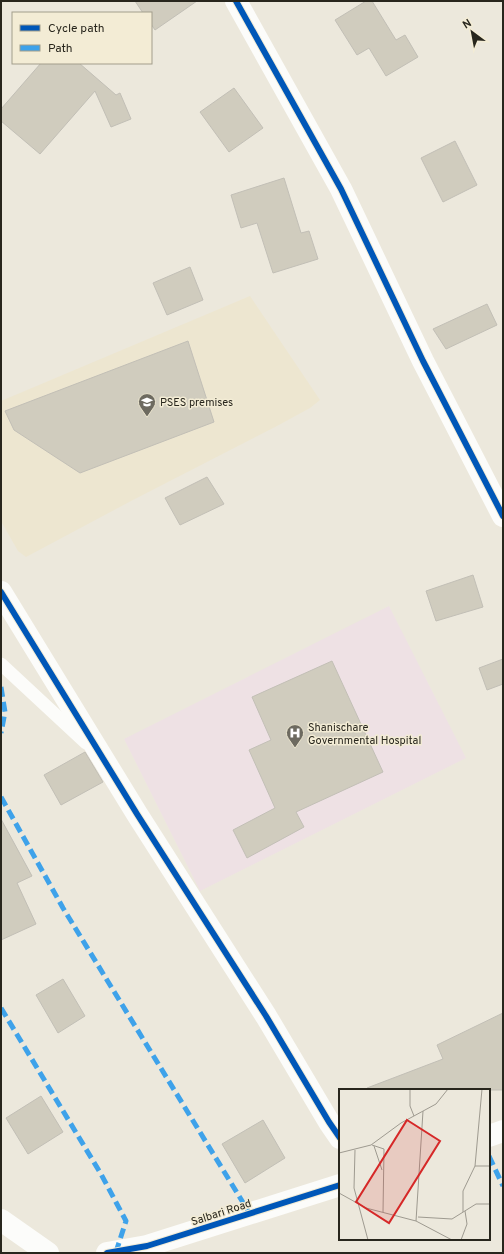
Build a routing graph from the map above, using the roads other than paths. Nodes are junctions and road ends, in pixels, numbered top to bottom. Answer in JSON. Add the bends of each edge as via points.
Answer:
{"nodes":[{"id":1,"x":236,"y":1,"type":"edge"},
{"id":2,"x":503,"y":516,"type":"edge"},
{"id":3,"x":1,"y":592,"type":"edge"},
{"id":4,"x":1,"y":664,"type":"edge"},
{"id":5,"x":106,"y":762,"type":"junction"},
{"id":6,"x":503,"y":1131,"type":"edge"},
{"id":7,"x":490,"y":1136,"type":"edge"},
{"id":8,"x":339,"y":1137,"type":"edge"},
{"id":9,"x":339,"y":1185,"type":"edge"},
{"id":10,"x":1,"y":1220,"type":"edge"},
{"id":11,"x":48,"y":1253,"type":"edge"},
{"id":12,"x":107,"y":1253,"type":"edge"}],
"edges":[{"from":1,"to":2,"type":"street","via":[[341,189],[423,361]]},
{"from":3,"to":5,"type":"street"},
{"from":4,"to":5,"type":"lane"},
{"from":5,"to":8,"type":"street"},
{"from":6,"to":7,"type":"street"},
{"from":9,"to":12,"type":"street","name":"Salbari Road","via":[[147,1246]]},
{"from":10,"to":11,"type":"street"}]}
